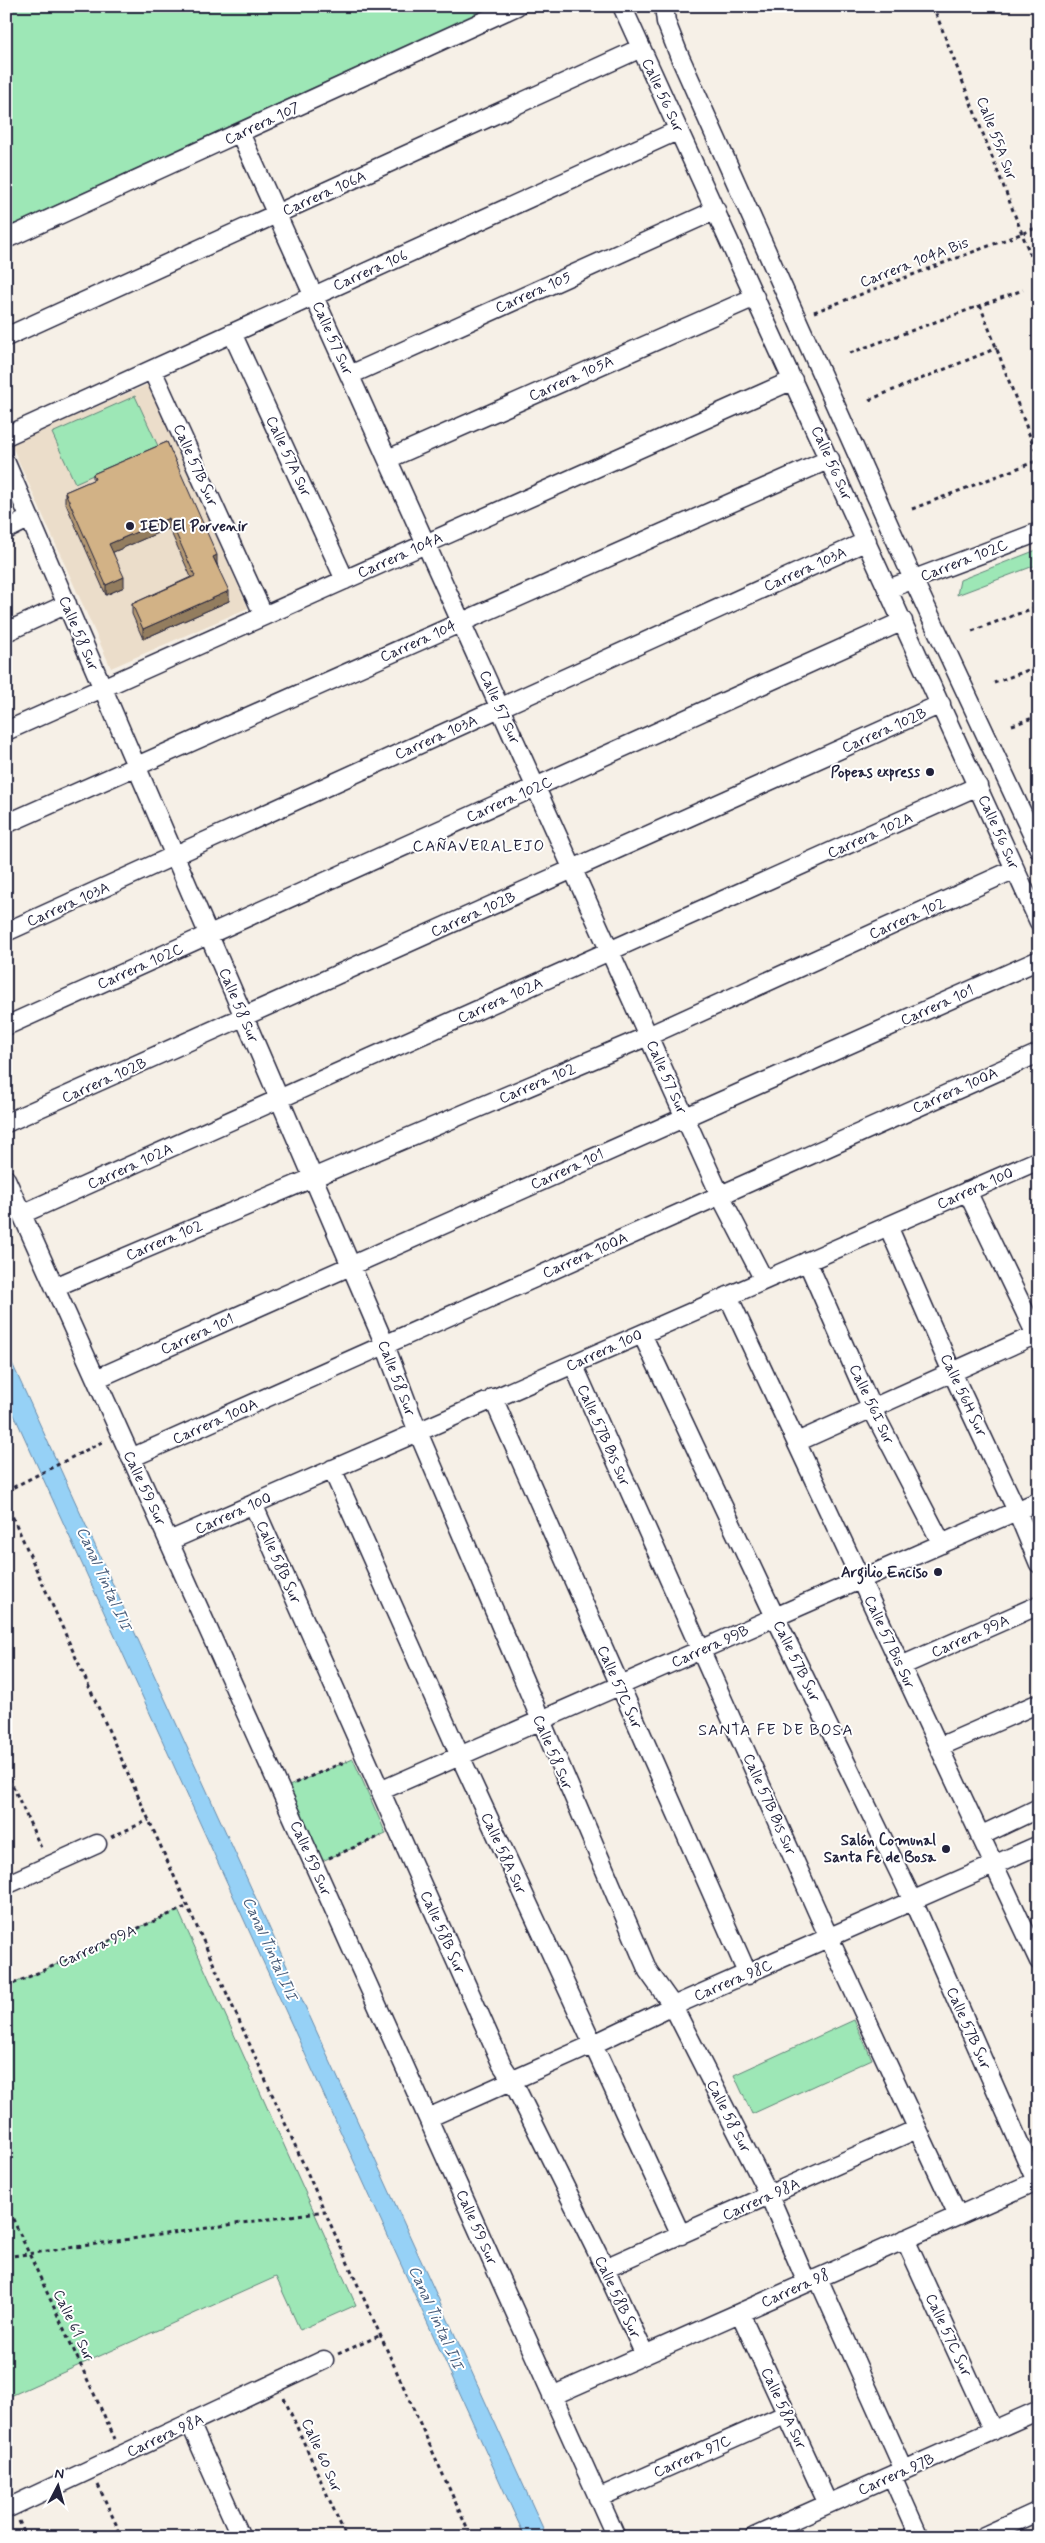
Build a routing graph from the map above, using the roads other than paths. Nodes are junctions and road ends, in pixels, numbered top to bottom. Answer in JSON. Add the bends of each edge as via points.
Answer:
{"nodes":[{"id":1,"x":517,"y":6,"type":"edge"},
{"id":2,"x":622,"y":6,"type":"edge"},
{"id":3,"x":664,"y":6,"type":"edge"},
{"id":4,"x":641,"y":48,"type":"junction"},
{"id":5,"x":679,"y":130,"type":"junction"},
{"id":6,"x":240,"y":133,"type":"junction"},
{"id":7,"x":716,"y":210,"type":"junction"},
{"id":8,"x":277,"y":214,"type":"junction"},
{"id":9,"x":6,"y":239,"type":"edge"},
{"id":10,"x":314,"y":296,"type":"junction"},
{"id":11,"x":755,"y":297,"type":"junction"},
{"id":12,"x":232,"y":333,"type":"junction"},
{"id":13,"x":6,"y":337,"type":"edge"},
{"id":14,"x":152,"y":370,"type":"junction"},
{"id":15,"x":350,"y":374,"type":"junction"},
{"id":16,"x":793,"y":380,"type":"junction"},
{"id":17,"x":6,"y":436,"type":"edge"},
{"id":18,"x":388,"y":459,"type":"junction"},
{"id":19,"x":830,"y":459,"type":"junction"},
{"id":20,"x":6,"y":463,"type":"edge"},
{"id":21,"x":30,"y":518,"type":"junction"},
{"id":22,"x":6,"y":530,"type":"edge"},
{"id":23,"x":1039,"y":532,"type":"edge"},
{"id":24,"x":867,"y":541,"type":"junction"},
{"id":25,"x":426,"y":544,"type":"junction"},
{"id":26,"x":913,"y":579,"type":"junction"},
{"id":27,"x":345,"y":580,"type":"junction"},
{"id":28,"x":888,"y":589,"type":"junction"},
{"id":29,"x":67,"y":604,"type":"junction"},
{"id":30,"x":264,"y":616,"type":"junction"},
{"id":31,"x":903,"y":621,"type":"junction"},
{"id":32,"x":462,"y":622,"type":"junction"},
{"id":33,"x":6,"y":632,"type":"edge"},
{"id":34,"x":103,"y":688,"type":"junction"},
{"id":35,"x":941,"y":704,"type":"junction"},
{"id":36,"x":500,"y":708,"type":"junction"},
{"id":37,"x":6,"y":731,"type":"edge"},
{"id":38,"x":137,"y":766,"type":"junction"},
{"id":39,"x":978,"y":786,"type":"junction"},
{"id":40,"x":536,"y":787,"type":"junction"},
{"id":41,"x":6,"y":824,"type":"edge"},
{"id":42,"x":1039,"y":849,"type":"edge"},
{"id":43,"x":175,"y":856,"type":"junction"},
{"id":44,"x":573,"y":869,"type":"junction"},
{"id":45,"x":1015,"y":870,"type":"junction"},
{"id":46,"x":1039,"y":922,"type":"edge"},
{"id":47,"x":6,"y":932,"type":"edge"},
{"id":48,"x":209,"y":935,"type":"junction"},
{"id":49,"x":610,"y":951,"type":"junction"},
{"id":50,"x":1039,"y":960,"type":"edge"},
{"id":51,"x":244,"y":1017,"type":"junction"},
{"id":52,"x":6,"y":1026,"type":"edge"},
{"id":53,"x":648,"y":1036,"type":"junction"},
{"id":54,"x":1039,"y":1052,"type":"edge"},
{"id":55,"x":280,"y":1099,"type":"junction"},
{"id":56,"x":685,"y":1117,"type":"junction"},
{"id":57,"x":6,"y":1123,"type":"edge"},
{"id":58,"x":1039,"y":1160,"type":"edge"},
{"id":59,"x":312,"y":1178,"type":"junction"},
{"id":60,"x":6,"y":1179,"type":"edge"},
{"id":61,"x":967,"y":1191,"type":"junction"},
{"id":62,"x":720,"y":1195,"type":"junction"},
{"id":63,"x":22,"y":1214,"type":"junction"},
{"id":64,"x":888,"y":1226,"type":"junction"},
{"id":65,"x":807,"y":1261,"type":"junction"},
{"id":66,"x":351,"y":1266,"type":"junction"},
{"id":67,"x":764,"y":1280,"type":"junction"},
{"id":68,"x":55,"y":1287,"type":"junction"},
{"id":69,"x":728,"y":1296,"type":"junction"},
{"id":70,"x":642,"y":1334,"type":"junction"},
{"id":71,"x":1038,"y":1336,"type":"edge"},
{"id":72,"x":385,"y":1345,"type":"junction"},
{"id":73,"x":573,"y":1364,"type":"junction"},
{"id":74,"x":952,"y":1372,"type":"junction"},
{"id":75,"x":96,"y":1379,"type":"junction"},
{"id":76,"x":493,"y":1398,"type":"junction"},
{"id":77,"x":872,"y":1409,"type":"junction"},
{"id":78,"x":418,"y":1432,"type":"junction"},
{"id":79,"x":797,"y":1442,"type":"junction"},
{"id":80,"x":132,"y":1458,"type":"junction"},
{"id":81,"x":332,"y":1469,"type":"junction"},
{"id":82,"x":1039,"y":1501,"type":"edge"},
{"id":83,"x":253,"y":1504,"type":"junction"},
{"id":84,"x":1017,"y":1510,"type":"junction"},
{"id":85,"x":169,"y":1540,"type":"junction"},
{"id":86,"x":942,"y":1544,"type":"junction"},
{"id":87,"x":1039,"y":1564,"type":"edge"},
{"id":88,"x":861,"y":1580,"type":"junction"},
{"id":89,"x":1039,"y":1605,"type":"edge"},
{"id":90,"x":775,"y":1617,"type":"junction"},
{"id":91,"x":701,"y":1650,"type":"junction"},
{"id":92,"x":901,"y":1666,"type":"junction"},
{"id":93,"x":620,"y":1686,"type":"junction"},
{"id":94,"x":1039,"y":1703,"type":"edge"},
{"id":95,"x":540,"y":1721,"type":"junction"},
{"id":96,"x":939,"y":1747,"type":"junction"},
{"id":97,"x":460,"y":1756,"type":"junction"},
{"id":98,"x":380,"y":1791,"type":"junction"},
{"id":99,"x":1039,"y":1808,"type":"edge"},
{"id":100,"x":980,"y":1836,"type":"junction"},
{"id":101,"x":97,"y":1844,"type":"road end"},
{"id":102,"x":1039,"y":1845,"type":"edge"},
{"id":103,"x":994,"y":1865,"type":"junction"},
{"id":104,"x":6,"y":1884,"type":"edge"},
{"id":105,"x":913,"y":1901,"type":"junction"},
{"id":106,"x":829,"y":1938,"type":"junction"},
{"id":107,"x":1039,"y":1961,"type":"edge"},
{"id":108,"x":748,"y":1975,"type":"junction"},
{"id":109,"x":673,"y":2006,"type":"junction"},
{"id":110,"x":594,"y":2044,"type":"junction"},
{"id":111,"x":512,"y":2080,"type":"junction"},
{"id":112,"x":428,"y":2118,"type":"junction"},
{"id":113,"x":917,"y":2129,"type":"junction"},
{"id":114,"x":1038,"y":2181,"type":"edge"},
{"id":115,"x":769,"y":2195,"type":"junction"},
{"id":116,"x":958,"y":2216,"type":"junction"},
{"id":117,"x":680,"y":2235,"type":"junction"},
{"id":118,"x":906,"y":2239,"type":"junction"},
{"id":119,"x":605,"y":2268,"type":"junction"},
{"id":120,"x":812,"y":2280,"type":"junction"},
{"id":121,"x":740,"y":2312,"type":"junction"},
{"id":122,"x":644,"y":2355,"type":"junction"},
{"id":123,"x":324,"y":2360,"type":"road end"},
{"id":124,"x":552,"y":2396,"type":"junction"},
{"id":125,"x":1039,"y":2410,"type":"edge"},
{"id":126,"x":787,"y":2414,"type":"junction"},
{"id":127,"x":190,"y":2423,"type":"junction"},
{"id":128,"x":993,"y":2430,"type":"junction"},
{"id":129,"x":898,"y":2473,"type":"junction"},
{"id":130,"x":598,"y":2498,"type":"junction"},
{"id":131,"x":828,"y":2504,"type":"junction"},
{"id":132,"x":6,"y":2509,"type":"edge"},
{"id":133,"x":1039,"y":2511,"type":"edge"},
{"id":134,"x":241,"y":2537,"type":"edge"},
{"id":135,"x":616,"y":2537,"type":"edge"},
{"id":136,"x":754,"y":2537,"type":"edge"},
{"id":137,"x":919,"y":2537,"type":"edge"},
{"id":138,"x":982,"y":2537,"type":"edge"}],
"edges":[{"from":1,"to":6,"type":"street","name":"Carrera 107"},
{"from":2,"to":4,"type":"street","name":"Calle 56 Sur"},
{"from":3,"to":26,"type":"street","name":"Calle 56 Sur","via":[[670,34]]},
{"from":4,"to":5,"type":"street","name":"Calle 56 Sur"},
{"from":4,"to":8,"type":"street","name":"Carrera 106A"},
{"from":5,"to":7,"type":"street","name":"Calle 56 Sur"},
{"from":5,"to":10,"type":"street","name":"Carrera 106"},
{"from":6,"to":8,"type":"street","name":"Calle 57 Sur"},
{"from":6,"to":9,"type":"street","name":"Carrera 107"},
{"from":7,"to":11,"type":"street","name":"Calle 56 Sur"},
{"from":7,"to":15,"type":"street","name":"Carrera 105"},
{"from":8,"to":10,"type":"street","name":"Calle 57 Sur"},
{"from":8,"to":13,"type":"street","name":"Carrera 106A"},
{"from":10,"to":12,"type":"street","name":"Carrera 106"},
{"from":10,"to":15,"type":"street","name":"Calle 57 Sur"},
{"from":11,"to":16,"type":"street","name":"Calle 56 Sur"},
{"from":11,"to":18,"type":"street","name":"Carrera 105A"},
{"from":12,"to":14,"type":"street","name":"Carrera 106"},
{"from":12,"to":27,"type":"street","name":"Calle 57A Sur"},
{"from":14,"to":17,"type":"street","name":"Carrera 106"},
{"from":14,"to":30,"type":"street","name":"Calle 57B Sur"},
{"from":15,"to":18,"type":"street","name":"Calle 57 Sur"},
{"from":16,"to":19,"type":"street","name":"Calle 56 Sur"},
{"from":16,"to":25,"type":"street","name":"Carrera 104A"},
{"from":18,"to":25,"type":"street","name":"Calle 57 Sur"},
{"from":19,"to":24,"type":"street","name":"Calle 56 Sur"},
{"from":19,"to":32,"type":"street","name":"Carrera 104"},
{"from":20,"to":21,"type":"street","name":"Calle 58 Sur"},
{"from":21,"to":22,"type":"street"},
{"from":21,"to":29,"type":"street","name":"Calle 58 Sur"},
{"from":23,"to":26,"type":"street","name":"Carrera 102C"},
{"from":24,"to":28,"type":"street","name":"Calle 56 Sur"},
{"from":24,"to":36,"type":"street","name":"Carrera 103A"},
{"from":25,"to":27,"type":"street","name":"Carrera 104A"},
{"from":25,"to":32,"type":"street","name":"Calle 57 Sur"},
{"from":26,"to":28,"type":"street","name":"Carrera 102C"},
{"from":26,"to":42,"type":"street","name":"Calle 56 Sur"},
{"from":27,"to":30,"type":"street","name":"Carrera 104A"},
{"from":28,"to":31,"type":"street","name":"Calle 56 Sur"},
{"from":29,"to":33,"type":"street"},
{"from":29,"to":34,"type":"street","name":"Calle 58 Sur"},
{"from":30,"to":34,"type":"street","name":"Carrera 104A"},
{"from":31,"to":35,"type":"street","name":"Calle 56 Sur"},
{"from":31,"to":40,"type":"street","name":"Carrera 102C"},
{"from":32,"to":36,"type":"street","name":"Calle 57 Sur"},
{"from":32,"to":38,"type":"street","name":"Carrera 104"},
{"from":34,"to":37,"type":"street","name":"Carrera 104A"},
{"from":34,"to":38,"type":"street","name":"Calle 58 Sur"},
{"from":35,"to":39,"type":"street","name":"Calle 56 Sur"},
{"from":35,"to":44,"type":"street","name":"Carrera 102B"},
{"from":36,"to":40,"type":"street","name":"Calle 57 Sur"},
{"from":36,"to":43,"type":"street","name":"Carrera 103A"},
{"from":38,"to":41,"type":"street","name":"Carrera 104"},
{"from":38,"to":43,"type":"street","name":"Calle 58 Sur"},
{"from":39,"to":45,"type":"street","name":"Calle 56 Sur"},
{"from":39,"to":49,"type":"street","name":"Carrera 102A"},
{"from":40,"to":44,"type":"street","name":"Calle 57 Sur"},
{"from":40,"to":48,"type":"street","name":"Carrera 102C"},
{"from":43,"to":47,"type":"street","name":"Carrera 103A"},
{"from":43,"to":48,"type":"street","name":"Calle 58 Sur"},
{"from":44,"to":49,"type":"street","name":"Calle 57 Sur"},
{"from":44,"to":51,"type":"street","name":"Carrera 102B"},
{"from":45,"to":46,"type":"street","name":"Calle 56 Sur"},
{"from":45,"to":53,"type":"street","name":"Carrera 102"},
{"from":48,"to":51,"type":"street","name":"Calle 58 Sur"},
{"from":48,"to":52,"type":"street","name":"Carrera 102C"},
{"from":49,"to":53,"type":"street","name":"Calle 57 Sur"},
{"from":49,"to":55,"type":"street","name":"Carrera 102A"},
{"from":50,"to":56,"type":"street","name":"Carrera 101"},
{"from":51,"to":55,"type":"street","name":"Calle 58 Sur"},
{"from":51,"to":57,"type":"street","name":"Carrera 102B"},
{"from":53,"to":56,"type":"street","name":"Calle 57 Sur"},
{"from":53,"to":59,"type":"street","name":"Carrera 102"},
{"from":54,"to":62,"type":"street","name":"Carrera 100A"},
{"from":55,"to":59,"type":"street","name":"Calle 58 Sur"},
{"from":55,"to":63,"type":"street","name":"Carrera 102A"},
{"from":56,"to":62,"type":"street","name":"Calle 57 Sur"},
{"from":56,"to":66,"type":"street","name":"Carrera 101"},
{"from":58,"to":61,"type":"street","name":"Carrera 100"},
{"from":59,"to":66,"type":"street","name":"Calle 58 Sur"},
{"from":59,"to":68,"type":"street","name":"Carrera 102"},
{"from":60,"to":63,"type":"street","name":"Calle 59 Sur"},
{"from":61,"to":64,"type":"street","name":"Carrera 100"},
{"from":61,"to":71,"type":"street"},
{"from":62,"to":67,"type":"street","name":"Calle 57 Sur"},
{"from":62,"to":72,"type":"street","name":"Carrera 100A"},
{"from":63,"to":68,"type":"street","name":"Calle 59 Sur"},
{"from":64,"to":65,"type":"street","name":"Carrera 100"},
{"from":64,"to":74,"type":"street","name":"Calle 56H Sur"},
{"from":65,"to":67,"type":"street","name":"Carrera 100"},
{"from":65,"to":77,"type":"street","name":"Calle 56I Sur"},
{"from":66,"to":72,"type":"street","name":"Calle 58 Sur"},
{"from":66,"to":75,"type":"street","name":"Carrera 101"},
{"from":67,"to":69,"type":"street","name":"Carrera 100"},
{"from":68,"to":75,"type":"street","name":"Calle 59 Sur"},
{"from":69,"to":70,"type":"street","name":"Carrera 100"},
{"from":69,"to":79,"type":"street","name":"Calle 57 Bis Sur"},
{"from":70,"to":73,"type":"street","name":"Carrera 100"},
{"from":70,"to":90,"type":"street","name":"Calle 57B Sur"},
{"from":71,"to":74,"type":"street"},
{"from":72,"to":78,"type":"street","name":"Calle 58 Sur"},
{"from":72,"to":80,"type":"street","name":"Carrera 100A"},
{"from":73,"to":76,"type":"street","name":"Carrera 100"},
{"from":73,"to":91,"type":"street","name":"Calle 57B Bis Sur"},
{"from":74,"to":77,"type":"street"},
{"from":74,"to":84,"type":"street","name":"Calle 56H Sur"},
{"from":75,"to":80,"type":"street","name":"Calle 59 Sur"},
{"from":76,"to":78,"type":"street","name":"Carrera 100"},
{"from":76,"to":93,"type":"street","name":"Calle 57C Sur"},
{"from":77,"to":79,"type":"street"},
{"from":77,"to":86,"type":"street","name":"Calle 56I Sur"},
{"from":78,"to":81,"type":"street","name":"Carrera 100"},
{"from":78,"to":95,"type":"street","name":"Calle 58 Sur"},
{"from":79,"to":88,"type":"street","name":"Calle 57 Bis Sur"},
{"from":80,"to":85,"type":"street","name":"Calle 59 Sur"},
{"from":81,"to":83,"type":"street","name":"Carrera 100"},
{"from":81,"to":97,"type":"street","name":"Calle 58A Sur"},
{"from":82,"to":84,"type":"street","name":"Carrera 99B"},
{"from":83,"to":85,"type":"street","name":"Carrera 100"},
{"from":83,"to":98,"type":"street","name":"Calle 58B Sur"},
{"from":84,"to":86,"type":"street","name":"Carrera 99B"},
{"from":84,"to":87,"type":"street","name":"Calle 56H Sur"},
{"from":85,"to":112,"type":"street","name":"Calle 59 Sur"},
{"from":86,"to":88,"type":"street","name":"Carrera 99B"},
{"from":88,"to":90,"type":"street","name":"Carrera 99B"},
{"from":88,"to":92,"type":"street","name":"Calle 57 Bis Sur"},
{"from":89,"to":92,"type":"street","name":"Carrera 99A"},
{"from":90,"to":91,"type":"street","name":"Carrera 99B"},
{"from":90,"to":105,"type":"street","name":"Calle 57B Sur"},
{"from":91,"to":93,"type":"street","name":"Carrera 99B"},
{"from":91,"to":106,"type":"street","name":"Calle 57B Bis Sur"},
{"from":92,"to":96,"type":"street","name":"Calle 57 Bis Sur"},
{"from":93,"to":95,"type":"street","name":"Carrera 99B"},
{"from":93,"to":108,"type":"street","name":"Calle 57C Sur"},
{"from":94,"to":96,"type":"street"},
{"from":95,"to":97,"type":"street","name":"Carrera 99B"},
{"from":95,"to":109,"type":"street","name":"Calle 58 Sur","via":[[648,1971]]},
{"from":96,"to":100,"type":"street","name":"Calle 57 Bis Sur"},
{"from":97,"to":98,"type":"street","name":"Carrera 99B"},
{"from":97,"to":110,"type":"street","name":"Calle 58A Sur"},
{"from":98,"to":111,"type":"street","name":"Calle 58B Sur","via":[[502,2065]]},
{"from":99,"to":100,"type":"street"},
{"from":100,"to":103,"type":"street","name":"Calle 57 Bis Sur"},
{"from":101,"to":104,"type":"street"},
{"from":102,"to":103,"type":"street","name":"Carrera 98C"},
{"from":103,"to":105,"type":"street","name":"Carrera 98C"},
{"from":103,"to":107,"type":"street","name":"Calle 57 Bis Sur"},
{"from":105,"to":106,"type":"street","name":"Carrera 98C"},
{"from":105,"to":114,"type":"street","name":"Calle 57B Sur"},
{"from":106,"to":108,"type":"street","name":"Carrera 98C"},
{"from":106,"to":113,"type":"street","name":"Calle 57B Bis Sur"},
{"from":108,"to":109,"type":"street","name":"Carrera 98C"},
{"from":109,"to":110,"type":"street","name":"Carrera 98C"},
{"from":109,"to":115,"type":"street","name":"Calle 58 Sur"},
{"from":110,"to":111,"type":"street","name":"Carrera 98C"},
{"from":110,"to":117,"type":"street","name":"Calle 58A Sur"},
{"from":111,"to":112,"type":"street","name":"Carrera 98C"},
{"from":111,"to":119,"type":"street","name":"Calle 58B Sur"},
{"from":112,"to":124,"type":"street","name":"Calle 59 Sur"},
{"from":113,"to":115,"type":"street","name":"Carrera 98A"},
{"from":113,"to":116,"type":"street","name":"Calle 57B Bis Sur"},
{"from":114,"to":116,"type":"street","name":"Carrera 98"},
{"from":115,"to":117,"type":"street","name":"Carrera 98A"},
{"from":115,"to":120,"type":"street","name":"Calle 58 Sur"},
{"from":116,"to":118,"type":"street","name":"Carrera 98"},
{"from":117,"to":119,"type":"street","name":"Carrera 98A"},
{"from":118,"to":120,"type":"street","name":"Carrera 98"},
{"from":118,"to":128,"type":"street","name":"Calle 57C Sur"},
{"from":119,"to":122,"type":"street","name":"Calle 58B Sur"},
{"from":120,"to":121,"type":"street","name":"Carrera 98"},
{"from":120,"to":129,"type":"street","name":"Calle 58 Sur"},
{"from":121,"to":122,"type":"street","name":"Carrera 98"},
{"from":121,"to":126,"type":"street","name":"Calle 58A Sur"},
{"from":122,"to":124,"type":"street","name":"Carrera 98"},
{"from":123,"to":127,"type":"street","name":"Carrera 98A"},
{"from":124,"to":130,"type":"street","name":"Calle 59 Sur"},
{"from":125,"to":128,"type":"street","name":"Carrera 97B"},
{"from":126,"to":130,"type":"street","name":"Carrera 97C"},
{"from":126,"to":131,"type":"street","name":"Calle 58A Sur"},
{"from":127,"to":132,"type":"street","name":"Carrera 98A"},
{"from":127,"to":134,"type":"street"},
{"from":128,"to":129,"type":"street","name":"Carrera 97B"},
{"from":129,"to":131,"type":"street","name":"Carrera 97B"},
{"from":129,"to":137,"type":"street","name":"Calle 58 Sur"},
{"from":130,"to":135,"type":"street","name":"Calle 59 Sur"},
{"from":131,"to":136,"type":"street","name":"Carrera 97B"},
{"from":133,"to":138,"type":"street"}]}
